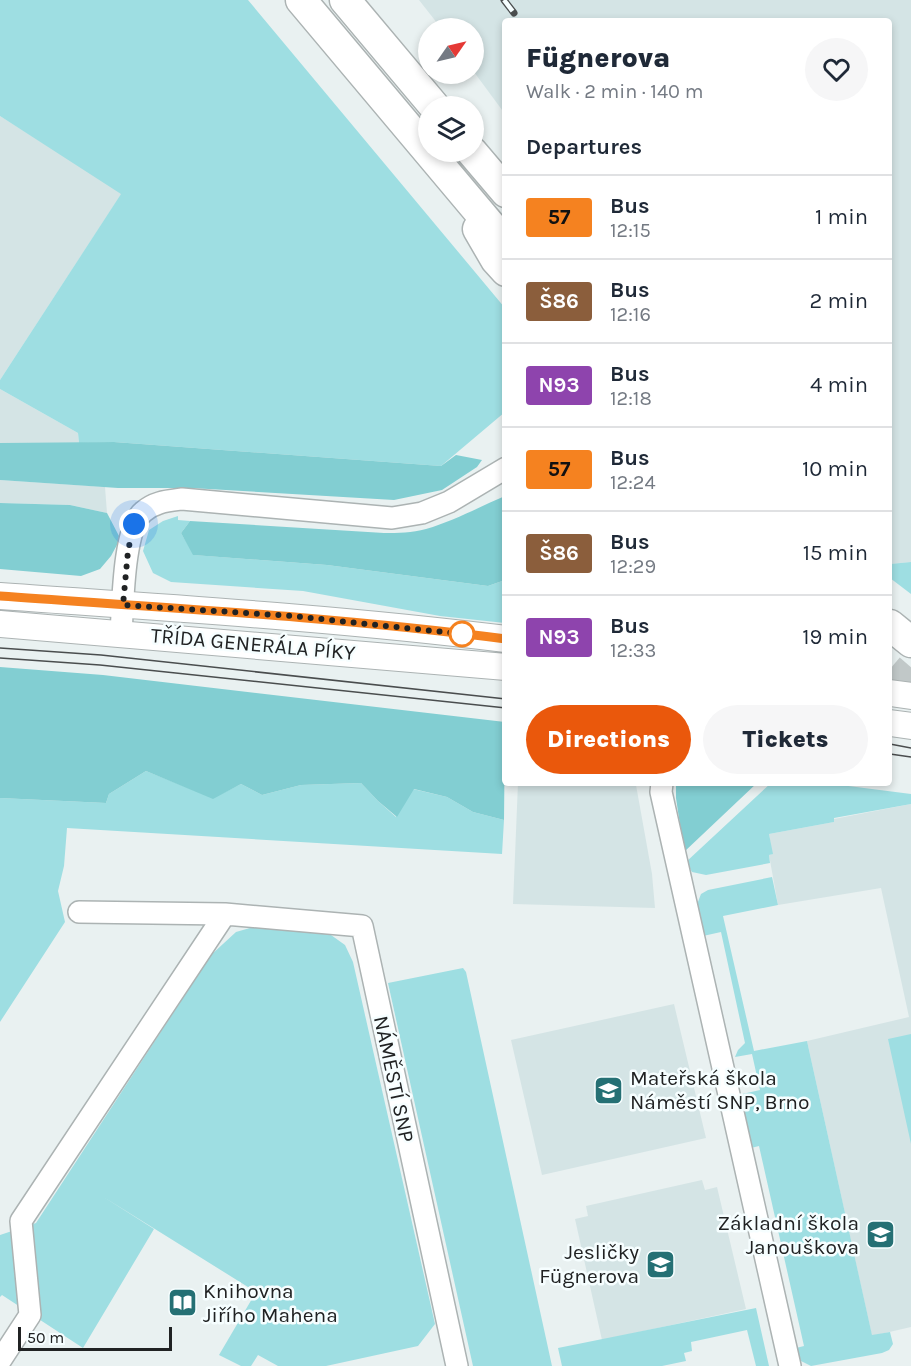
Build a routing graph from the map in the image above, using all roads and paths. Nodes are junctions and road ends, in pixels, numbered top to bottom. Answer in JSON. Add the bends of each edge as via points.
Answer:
{"nodes":[{"id":1,"x":301,"y":0,"type":"edge"},
{"id":2,"x":345,"y":0,"type":"edge"},
{"id":3,"x":426,"y":96,"type":"edge"},
{"id":4,"x":480,"y":162,"type":"edge"},
{"id":5,"x":449,"y":177,"type":"junction"},
{"id":6,"x":502,"y":187,"type":"edge"},
{"id":7,"x":502,"y":239,"type":"edge"},
{"id":8,"x":502,"y":267,"type":"edge"},
{"id":9,"x":502,"y":470,"type":"edge"},
{"id":10,"x":0,"y":596,"type":"edge"},
{"id":11,"x":123,"y":605,"type":"junction"},
{"id":12,"x":0,"y":624,"type":"edge"},
{"id":13,"x":892,"y":627,"type":"edge"},
{"id":14,"x":121,"y":633,"type":"junction"},
{"id":15,"x":502,"y":639,"type":"edge"},
{"id":16,"x":911,"y":642,"type":"edge"},
{"id":17,"x":502,"y":667,"type":"edge"},
{"id":18,"x":892,"y":693,"type":"edge"},
{"id":19,"x":911,"y":696,"type":"edge"},
{"id":20,"x":662,"y":786,"type":"edge"},
{"id":21,"x":80,"y":912,"type":"dead end"},
{"id":22,"x":225,"y":914,"type":"junction"},
{"id":23,"x":0,"y":1361,"type":"edge"},
{"id":24,"x":457,"y":1366,"type":"edge"},
{"id":25,"x":790,"y":1366,"type":"edge"}],
"edges":[{"from":1,"to":5,"type":"highway"},
{"from":2,"to":3,"type":"highway"},
{"from":4,"to":6,"type":"highway"},
{"from":5,"to":7,"type":"highway"},
{"from":5,"to":8,"type":"highway"},
{"from":9,"to":11,"type":"street","via":[[449,502],[422,513],[392,518],[182,499],[158,502],[142,512],[134,524]]},
{"from":10,"to":11,"type":"main road","name":"TŘÍDA GENERÁLA PÍKY"},
{"from":11,"to":14,"type":"street"},
{"from":11,"to":15,"type":"main road","name":"TŘÍDA GENERÁLA PÍKY","via":[[292,616]]},
{"from":12,"to":14,"type":"main road","name":"TŘÍDA GENERÁLA PÍKY"},
{"from":13,"to":16,"type":"highway"},
{"from":14,"to":17,"type":"main road","name":"TŘÍDA GENERÁLA PÍKY"},
{"from":18,"to":19,"type":"main road"},
{"from":20,"to":25,"type":"street"},
{"from":21,"to":22,"type":"street","name":"NÁMĚSTÍ SNP"},
{"from":22,"to":23,"type":"street","via":[[21,1221],[30,1316]]},
{"from":22,"to":24,"type":"street","name":"NÁMĚSTÍ SNP","via":[[362,926]]}]}
